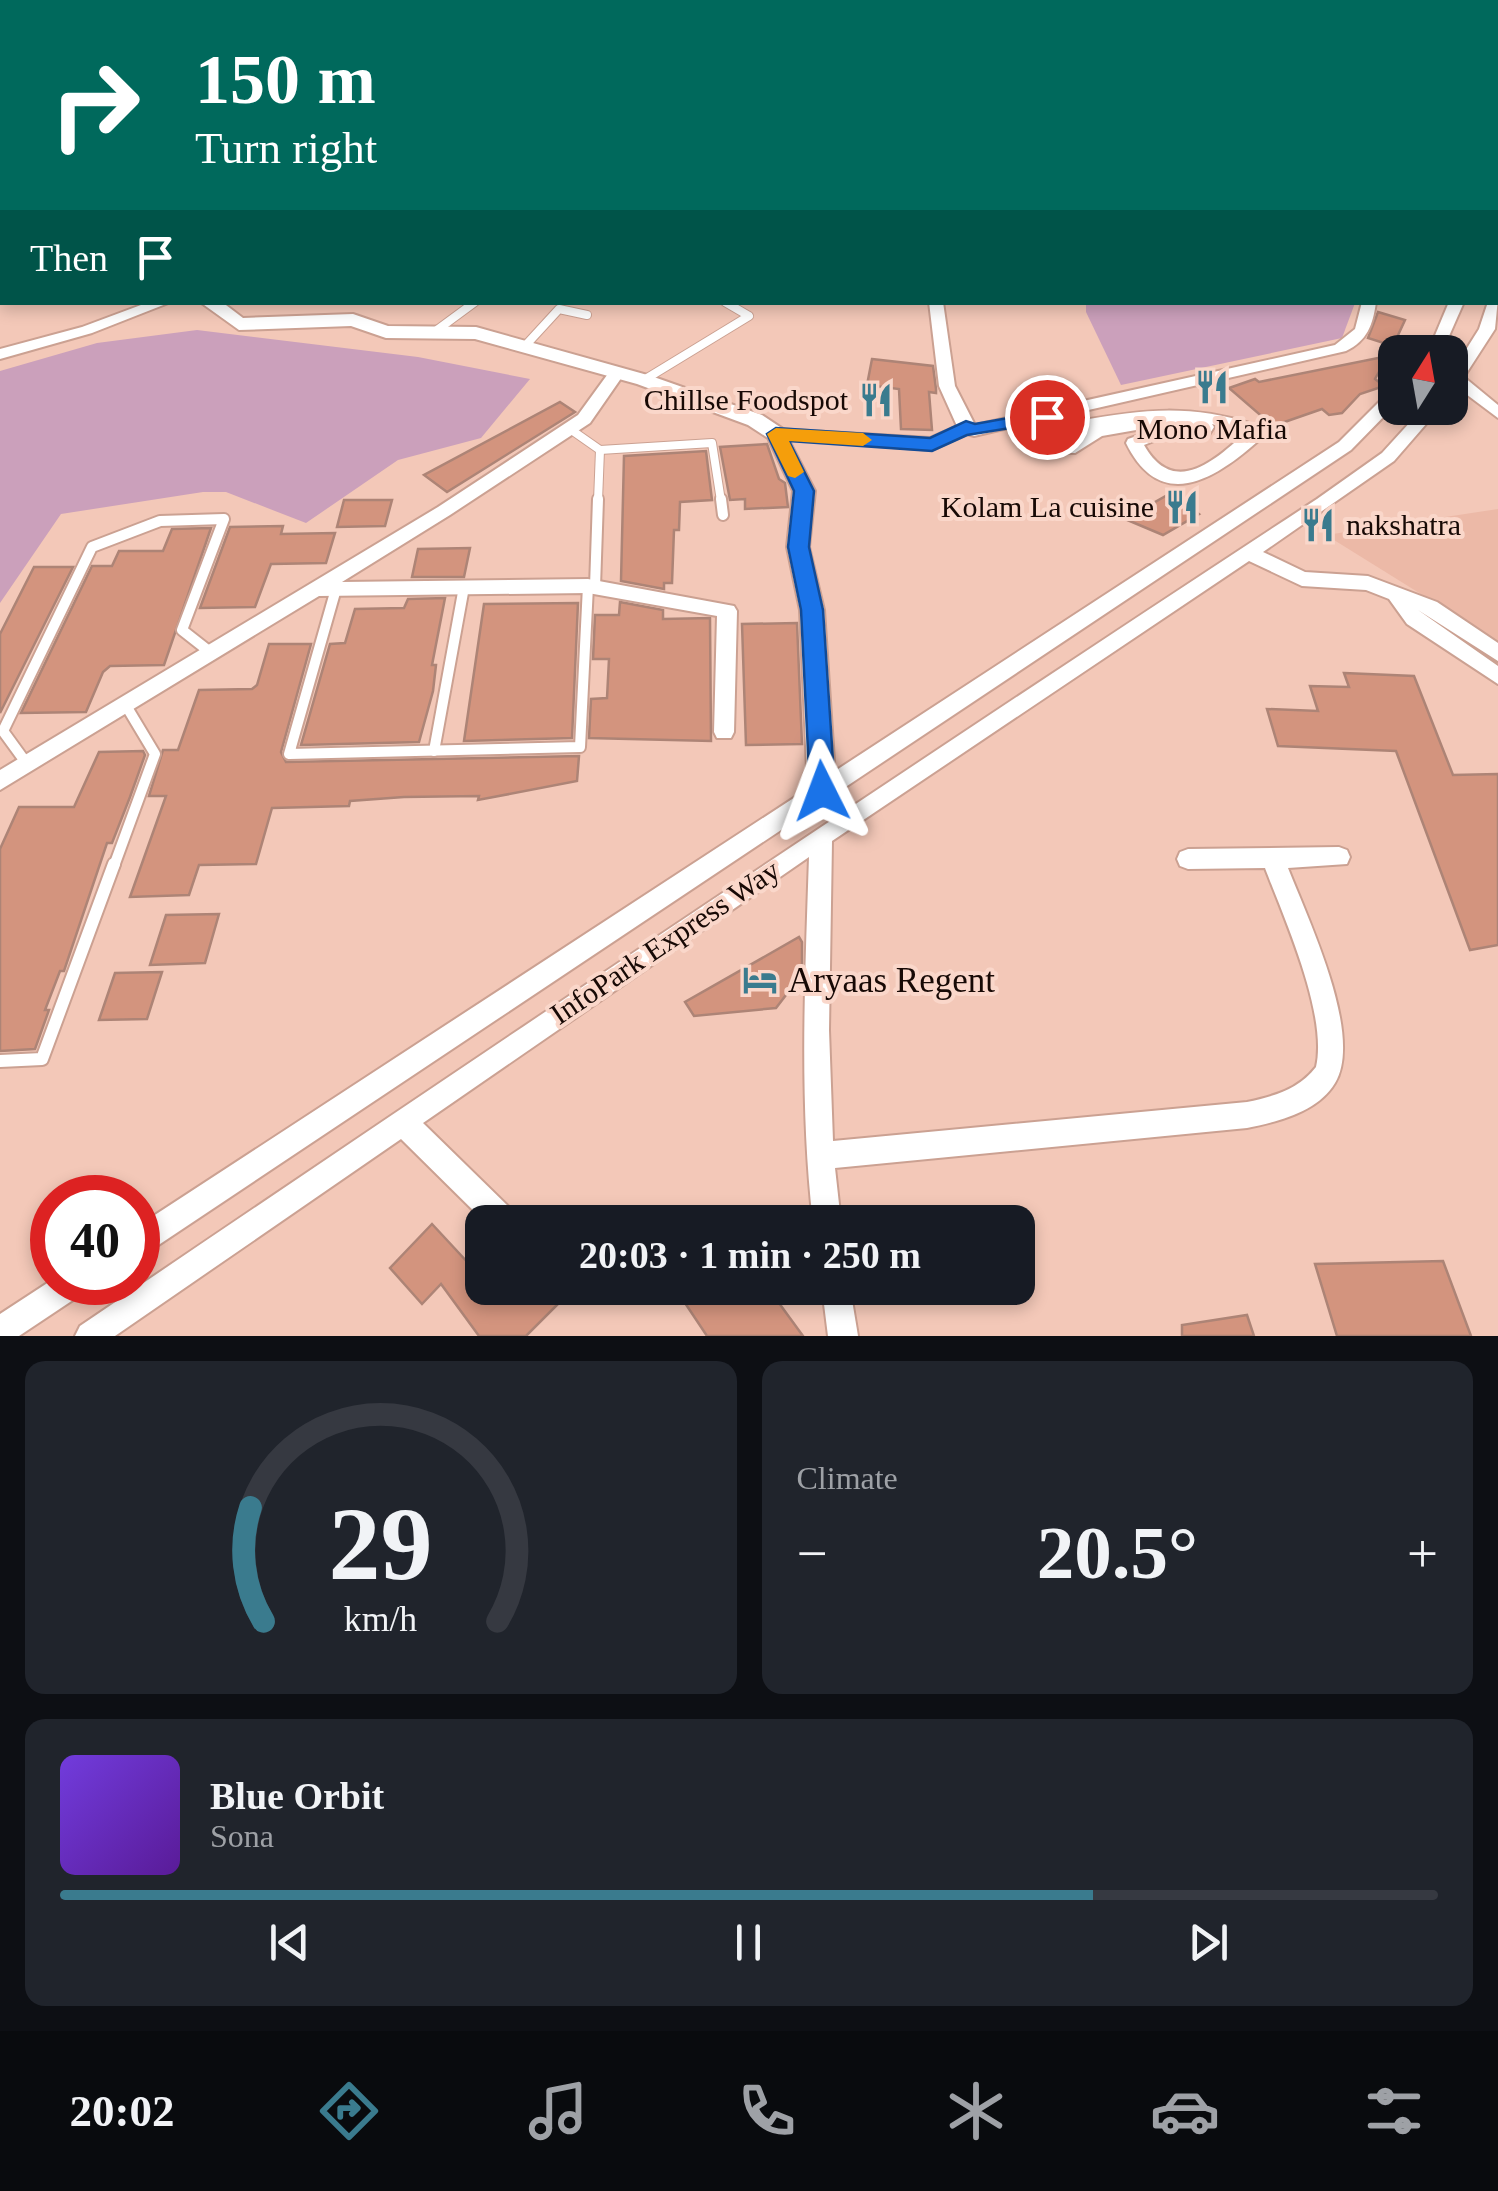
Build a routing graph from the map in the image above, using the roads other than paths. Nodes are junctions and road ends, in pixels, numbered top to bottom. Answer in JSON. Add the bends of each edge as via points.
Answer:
{"nodes":[{"id":1,"x":156,"y":305,"type":"edge"},
{"id":2,"x":214,"y":305,"type":"edge"},
{"id":3,"x":471,"y":305,"type":"edge"},
{"id":4,"x":729,"y":305,"type":"edge"},
{"id":5,"x":936,"y":305,"type":"edge"},
{"id":6,"x":1368,"y":305,"type":"edge"},
{"id":7,"x":1457,"y":305,"type":"edge"},
{"id":8,"x":1495,"y":305,"type":"edge"},
{"id":9,"x":587,"y":315,"type":"dead end"},
{"id":10,"x":436,"y":330,"type":"junction"},
{"id":11,"x":1443,"y":335,"type":"edge"},
{"id":12,"x":525,"y":346,"type":"junction"},
{"id":13,"x":0,"y":354,"type":"edge"},
{"id":14,"x":1468,"y":359,"type":"edge"},
{"id":15,"x":616,"y":374,"type":"junction"},
{"id":16,"x":644,"y":380,"type":"junction"},
{"id":17,"x":1468,"y":393,"type":"edge"},
{"id":18,"x":1498,"y":412,"type":"edge"},
{"id":19,"x":1060,"y":413,"type":"junction"},
{"id":20,"x":1378,"y":413,"type":"edge"},
{"id":21,"x":1417,"y":425,"type":"edge"},
{"id":22,"x":1075,"y":427,"type":"junction"},
{"id":23,"x":966,"y":428,"type":"junction"},
{"id":24,"x":570,"y":429,"type":"junction"},
{"id":25,"x":776,"y":434,"type":"junction"},
{"id":26,"x":600,"y":450,"type":"junction"},
{"id":27,"x":723,"y":515,"type":"dead end"},
{"id":28,"x":1247,"y":552,"type":"junction"},
{"id":29,"x":592,"y":586,"type":"junction"},
{"id":30,"x":464,"y":587,"type":"junction"},
{"id":31,"x":314,"y":589,"type":"junction"},
{"id":32,"x":336,"y":589,"type":"junction"},
{"id":33,"x":1398,"y":598,"type":"junction"},
{"id":34,"x":210,"y":652,"type":"junction"},
{"id":35,"x":1498,"y":653,"type":"edge"},
{"id":36,"x":1498,"y":676,"type":"edge"},
{"id":37,"x":126,"y":704,"type":"junction"},
{"id":38,"x":724,"y":732,"type":"dead end"},
{"id":39,"x":434,"y":751,"type":"junction"},
{"id":40,"x":27,"y":764,"type":"junction"},
{"id":41,"x":0,"y":781,"type":"edge"},
{"id":42,"x":822,"y":791,"type":"junction"},
{"id":43,"x":821,"y":836,"type":"junction"},
{"id":44,"x":1339,"y":857,"type":"dead end"},
{"id":45,"x":1273,"y":858,"type":"junction"},
{"id":46,"x":1188,"y":859,"type":"dead end"},
{"id":47,"x":0,"y":1061,"type":"edge"},
{"id":48,"x":402,"y":1121,"type":"junction"},
{"id":49,"x":818,"y":1156,"type":"junction"},
{"id":50,"x":487,"y":1205,"type":"edge"},
{"id":51,"x":825,"y":1205,"type":"edge"},
{"id":52,"x":160,"y":1227,"type":"edge"},
{"id":53,"x":40,"y":1305,"type":"edge"},
{"id":54,"x":838,"y":1305,"type":"edge"},
{"id":55,"x":0,"y":1331,"type":"edge"},
{"id":56,"x":90,"y":1336,"type":"edge"},
{"id":57,"x":843,"y":1336,"type":"edge"}],
"edges":[{"from":1,"to":13,"type":"street"},
{"from":2,"to":10,"type":"street","via":[[239,324],[353,320],[386,332]]},
{"from":3,"to":10,"type":"lane"},
{"from":4,"to":16,"type":"lane","via":[[749,316]]},
{"from":5,"to":23,"type":"street","via":[[947,386]]},
{"from":6,"to":19,"type":"street","via":[[1364,330],[1344,350]]},
{"from":7,"to":11,"type":"street"},
{"from":8,"to":14,"type":"street"},
{"from":9,"to":12,"type":"lane","via":[[558,309]]},
{"from":10,"to":12,"type":"street"},
{"from":12,"to":15,"type":"street"},
{"from":15,"to":16,"type":"street"},
{"from":15,"to":24,"type":"street"},
{"from":16,"to":25,"type":"street","via":[[755,420]]},
{"from":17,"to":18,"type":"street"},
{"from":19,"to":22,"type":"street"},
{"from":19,"to":23,"type":"street"},
{"from":20,"to":42,"type":"street","name":"InfoPark Express Way","via":[[1345,446]]},
{"from":21,"to":28,"type":"street","name":"InfoPark Express Way","via":[[1388,457]]},
{"from":22,"to":22,"type":"street","via":[[1193,412],[1250,429],[1251,438],[1205,474],[1176,479],[1154,471],[1134,443],[1157,434],[1201,434],[1206,427],[1195,420],[1097,431],[1075,447],[1034,446],[1025,438]]},
{"from":23,"to":25,"type":"street","via":[[932,444]]},
{"from":24,"to":26,"type":"lane"},
{"from":24,"to":31,"type":"street"},
{"from":25,"to":42,"type":"street","via":[[804,491],[798,547],[812,610]]},
{"from":26,"to":27,"type":"lane","via":[[712,444]]},
{"from":26,"to":29,"type":"lane"},
{"from":28,"to":33,"type":"street","via":[[1302,579],[1347,579]]},
{"from":28,"to":43,"type":"street","name":"InfoPark Express Way"},
{"from":29,"to":30,"type":"street"},
{"from":29,"to":38,"type":"street","via":[[728,611]]},
{"from":29,"to":39,"type":"lane","via":[[580,747]]},
{"from":30,"to":32,"type":"street"},
{"from":30,"to":39,"type":"lane"},
{"from":31,"to":32,"type":"street"},
{"from":31,"to":34,"type":"street"},
{"from":32,"to":39,"type":"lane","via":[[289,754]]},
{"from":33,"to":35,"type":"street","via":[[1430,608]]},
{"from":33,"to":36,"type":"street","via":[[1414,620]]},
{"from":34,"to":37,"type":"street"},
{"from":34,"to":40,"type":"lane","via":[[182,630],[224,519],[160,520],[92,548],[3,732]]},
{"from":37,"to":40,"type":"street"},
{"from":37,"to":47,"type":"lane","via":[[156,754],[42,1059]]},
{"from":40,"to":41,"type":"street"},
{"from":42,"to":52,"type":"street","name":"InfoPark Express Way"},
{"from":43,"to":48,"type":"street","name":"InfoPark Express Way"},
{"from":43,"to":49,"type":"street"},
{"from":44,"to":45,"type":"street"},
{"from":45,"to":46,"type":"street"},
{"from":45,"to":49,"type":"street","via":[[1334,1049],[1318,1084],[1290,1104],[1247,1115]]},
{"from":48,"to":50,"type":"street"},
{"from":48,"to":56,"type":"street","name":"InfoPark Express Way"},
{"from":49,"to":51,"type":"street"},
{"from":53,"to":55,"type":"street"},
{"from":54,"to":57,"type":"street"}]}
